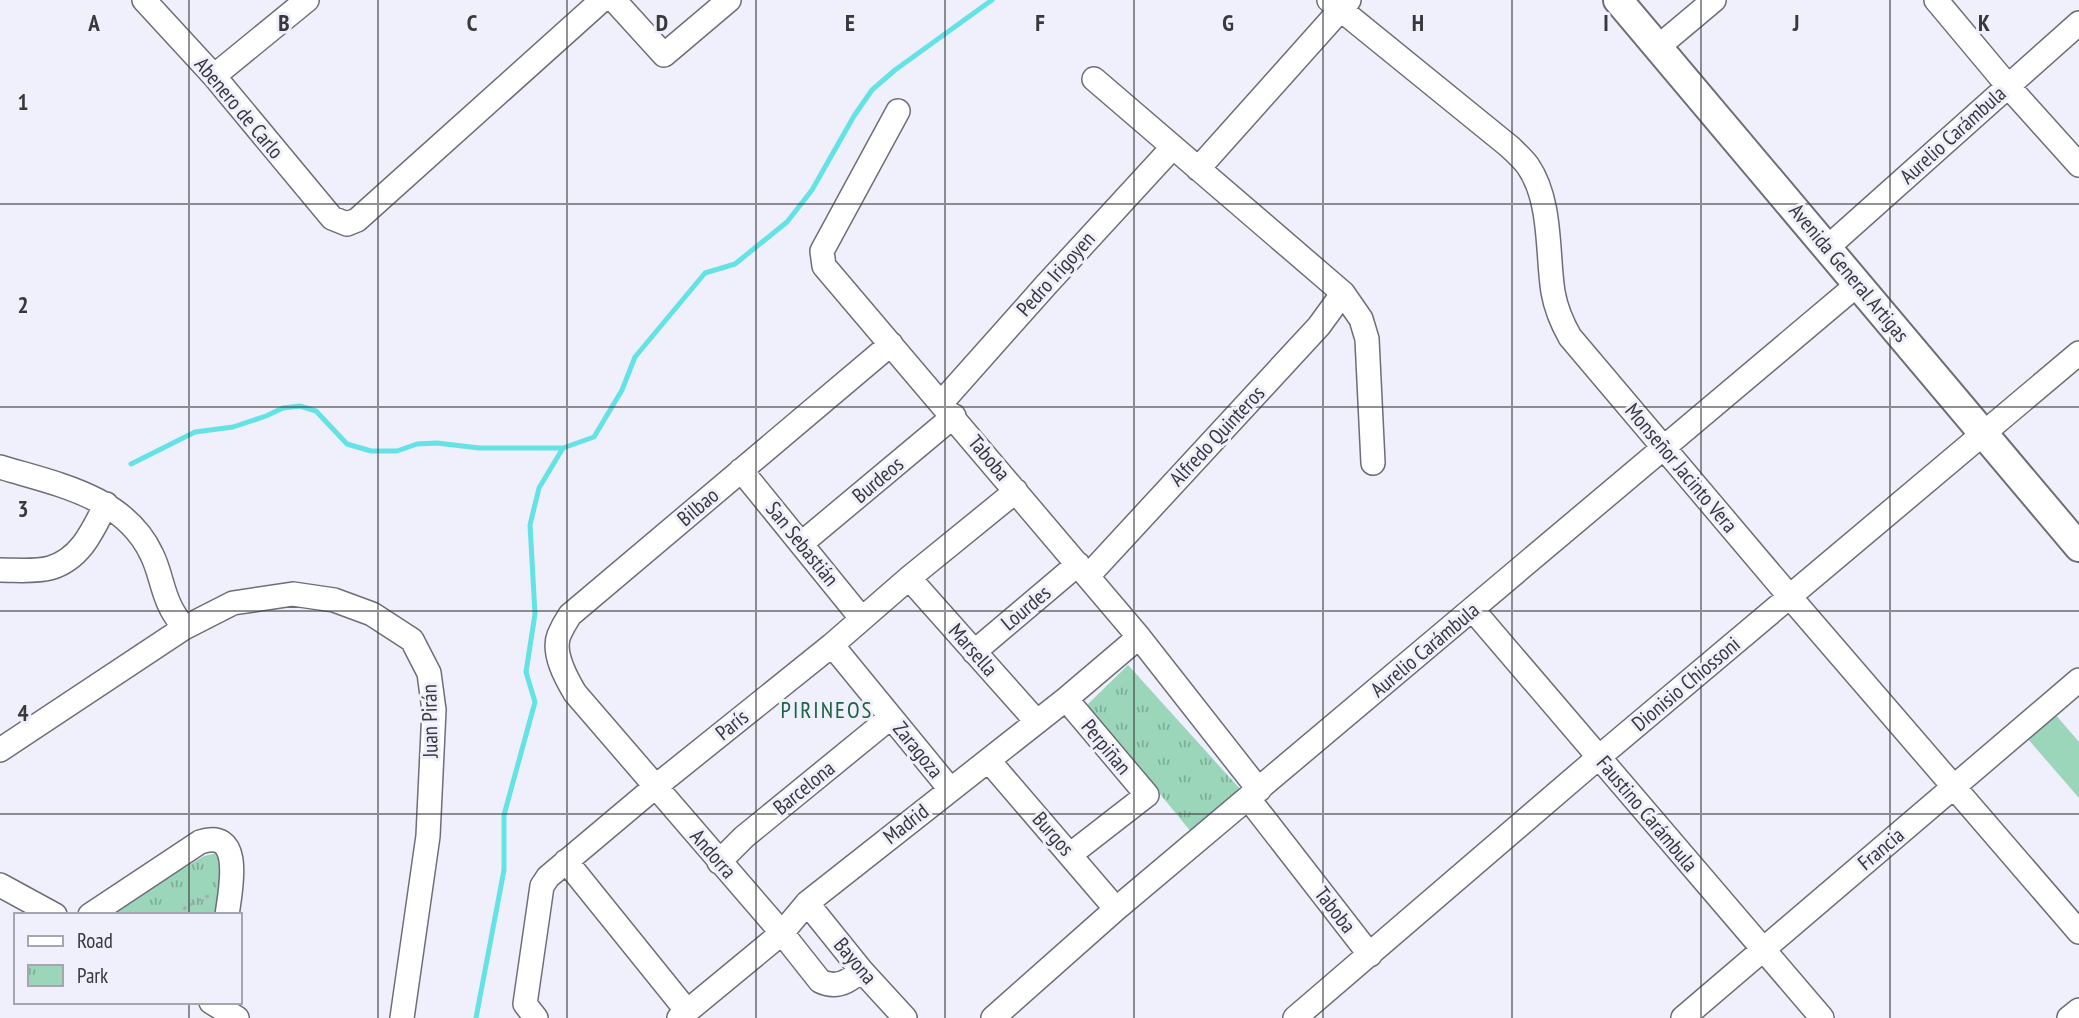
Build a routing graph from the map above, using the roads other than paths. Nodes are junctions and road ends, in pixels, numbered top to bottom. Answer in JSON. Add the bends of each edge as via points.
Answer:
{"nodes":[{"id":1,"x":144,"y":0,"type":"edge"},
{"id":2,"x":307,"y":0,"type":"edge"},
{"id":3,"x":602,"y":0,"type":"edge"},
{"id":4,"x":614,"y":0,"type":"edge"},
{"id":5,"x":729,"y":0,"type":"edge"},
{"id":6,"x":1618,"y":0,"type":"edge"},
{"id":7,"x":1714,"y":0,"type":"edge"},
{"id":8,"x":1936,"y":0,"type":"edge"},
{"id":9,"x":1339,"y":3,"type":"edge"},
{"id":10,"x":2079,"y":23,"type":"edge"},
{"id":11,"x":1658,"y":47,"type":"junction"},
{"id":12,"x":214,"y":76,"type":"junction"},
{"id":13,"x":1094,"y":79,"type":"dead end"},
{"id":14,"x":2008,"y":86,"type":"junction"},
{"id":15,"x":898,"y":111,"type":"dead end"},
{"id":16,"x":1172,"y":148,"type":"junction"},
{"id":17,"x":2079,"y":165,"type":"edge"},
{"id":18,"x":1198,"y":169,"type":"junction"},
{"id":19,"x":1828,"y":247,"type":"junction"},
{"id":20,"x":1858,"y":284,"type":"junction"},
{"id":21,"x":1343,"y":293,"type":"junction"},
{"id":22,"x":891,"y":344,"type":"junction"},
{"id":23,"x":2079,"y":353,"type":"edge"},
{"id":24,"x":948,"y":409,"type":"junction"},
{"id":25,"x":1983,"y":434,"type":"junction"},
{"id":26,"x":1663,"y":446,"type":"junction"},
{"id":27,"x":1373,"y":463,"type":"dead end"},
{"id":28,"x":0,"y":467,"type":"edge"},
{"id":29,"x":741,"y":470,"type":"junction"},
{"id":30,"x":1016,"y":491,"type":"junction"},
{"id":31,"x":106,"y":504,"type":"junction"},
{"id":32,"x":802,"y":543,"type":"junction"},
{"id":33,"x":2079,"y":547,"type":"edge"},
{"id":34,"x":0,"y":570,"type":"edge"},
{"id":35,"x":1083,"y":570,"type":"junction"},
{"id":36,"x":909,"y":578,"type":"junction"},
{"id":37,"x":1790,"y":597,"type":"junction"},
{"id":38,"x":1473,"y":610,"type":"junction"},
{"id":39,"x":862,"y":619,"type":"junction"},
{"id":40,"x":184,"y":628,"type":"junction"},
{"id":41,"x":1139,"y":637,"type":"junction"},
{"id":42,"x":832,"y":645,"type":"junction"},
{"id":43,"x":974,"y":652,"type":"junction"},
{"id":44,"x":2079,"y":680,"type":"edge"},
{"id":45,"x":575,"y":693,"type":"joint"},
{"id":46,"x":1066,"y":699,"type":"junction"},
{"id":47,"x":891,"y":717,"type":"junction"},
{"id":48,"x":1037,"y":722,"type":"junction"},
{"id":49,"x":0,"y":750,"type":"edge"},
{"id":50,"x":1599,"y":757,"type":"junction"},
{"id":51,"x":989,"y":761,"type":"junction"},
{"id":52,"x":655,"y":787,"type":"junction"},
{"id":53,"x":1954,"y":787,"type":"junction"},
{"id":54,"x":950,"y":789,"type":"junction"},
{"id":55,"x":1254,"y":794,"type":"junction"},
{"id":56,"x":1071,"y":854,"type":"junction"},
{"id":57,"x":566,"y":861,"type":"junction"},
{"id":58,"x":719,"y":862,"type":"junction"},
{"id":59,"x":0,"y":885,"type":"edge"},
{"id":60,"x":807,"y":904,"type":"junction"},
{"id":61,"x":228,"y":905,"type":"edge"},
{"id":62,"x":1116,"y":909,"type":"junction"},
{"id":63,"x":51,"y":913,"type":"edge"},
{"id":64,"x":93,"y":913,"type":"edge"},
{"id":65,"x":2079,"y":932,"type":"edge"},
{"id":66,"x":782,"y":933,"type":"junction"},
{"id":67,"x":1763,"y":950,"type":"junction"},
{"id":68,"x":1370,"y":955,"type":"junction"},
{"id":69,"x":861,"y":971,"type":"junction"},
{"id":70,"x":216,"y":1004,"type":"edge"},
{"id":71,"x":2079,"y":1010,"type":"edge"},
{"id":72,"x":531,"y":1011,"type":"edge"},
{"id":73,"x":683,"y":1015,"type":"edge"},
{"id":74,"x":1298,"y":1017,"type":"edge"},
{"id":75,"x":237,"y":1018,"type":"edge"},
{"id":76,"x":402,"y":1018,"type":"edge"},
{"id":77,"x":905,"y":1018,"type":"edge"},
{"id":78,"x":993,"y":1018,"type":"edge"},
{"id":79,"x":1683,"y":1018,"type":"edge"},
{"id":80,"x":1822,"y":1018,"type":"edge"},
{"id":81,"x":2069,"y":1018,"type":"edge"}],
"edges":[{"from":1,"to":12,"type":"street","name":"Abenero de Carlo"},
{"from":2,"to":12,"type":"street"},
{"from":3,"to":12,"type":"street","name":"Abenero de Carlo","via":[[357,220],[347,224],[332,218]]},
{"from":4,"to":5,"type":"street","via":[[664,55]]},
{"from":6,"to":11,"type":"main road","name":"Avenida General Artigas"},
{"from":7,"to":11,"type":"street"},
{"from":8,"to":14,"type":"street"},
{"from":9,"to":18,"type":"street"},
{"from":9,"to":26,"type":"street","name":"Monseñor Jacinto Vera","via":[[1529,167],[1549,231],[1559,318]]},
{"from":10,"to":14,"type":"street","name":"Aurelio Carámbula"},
{"from":11,"to":19,"type":"main road","name":"Avenida General Artigas"},
{"from":13,"to":16,"type":"street"},
{"from":14,"to":17,"type":"street"},
{"from":14,"to":19,"type":"street","name":"Aurelio Carámbula"},
{"from":15,"to":22,"type":"street","name":"Taboba","via":[[822,251],[824,266]]},
{"from":16,"to":18,"type":"street"},
{"from":16,"to":24,"type":"street","name":"Pedro Irigoyen","via":[[1046,285]]},
{"from":18,"to":21,"type":"street"},
{"from":19,"to":20,"type":"main road","name":"Avenida General Artigas"},
{"from":20,"to":25,"type":"main road","name":"Avenida General Artigas"},
{"from":20,"to":26,"type":"street","name":"Aurelio Carámbula"},
{"from":21,"to":27,"type":"street","via":[[1361,319],[1367,339]]},
{"from":21,"to":35,"type":"street","name":"Alfredo Quinteros","via":[[1319,326]]},
{"from":22,"to":24,"type":"street","name":"Taboba"},
{"from":22,"to":29,"type":"street","name":"Bilbao"},
{"from":23,"to":25,"type":"street","name":"Dionisio Chiossoni"},
{"from":24,"to":30,"type":"street","name":"Taboba"},
{"from":24,"to":32,"type":"street","name":"Burdeos"},
{"from":25,"to":33,"type":"main road","name":"Avenida General Artigas"},
{"from":25,"to":37,"type":"street","name":"Dionisio Chiossoni"},
{"from":26,"to":37,"type":"street","name":"Monseñor Jacinto Vera"},
{"from":26,"to":38,"type":"street","name":"Aurelio Carámbula"},
{"from":28,"to":31,"type":"street"},
{"from":29,"to":32,"type":"street","name":"San Sebastián"},
{"from":29,"to":45,"type":"street","name":"Bilbao","via":[[570,615],[558,637],[559,658]]},
{"from":30,"to":35,"type":"street","name":"Taboba"},
{"from":30,"to":36,"type":"street","name":"París"},
{"from":31,"to":34,"type":"street","via":[[78,552],[63,562],[48,568]]},
{"from":31,"to":40,"type":"street","via":[[132,525],[152,554],[170,606]]},
{"from":32,"to":39,"type":"street","name":"San Sebastián"},
{"from":35,"to":41,"type":"street","name":"Taboba"},
{"from":35,"to":43,"type":"street","name":"Lourdes"},
{"from":36,"to":39,"type":"street","name":"París"},
{"from":36,"to":43,"type":"street","name":"Marsella"},
{"from":37,"to":50,"type":"street","name":"Dionisio Chiossoni"},
{"from":37,"to":53,"type":"street","name":"Monseñor Jacinto Vera"},
{"from":38,"to":50,"type":"street","name":"Faustino Carámbula"},
{"from":38,"to":55,"type":"street","name":"Aurelio Carámbula"},
{"from":39,"to":42,"type":"street","name":"París"},
{"from":40,"to":49,"type":"street","name":"Juan Pirán"},
{"from":40,"to":76,"type":"street","name":"Juan Pirán","via":[[233,603],[293,594],[334,600],[372,614],[412,640],[429,673],[433,710],[428,835]]},
{"from":41,"to":46,"type":"street","name":"Madrid"},
{"from":41,"to":55,"type":"street","name":"Taboba"},
{"from":42,"to":47,"type":"street","name":"Zaragoza"},
{"from":42,"to":52,"type":"street","name":"París"},
{"from":43,"to":48,"type":"street","name":"Marsella"},
{"from":44,"to":53,"type":"street","name":"Francia"},
{"from":45,"to":52,"type":"street","name":"Andorra"},
{"from":46,"to":48,"type":"street","name":"Madrid"},
{"from":46,"to":56,"type":"street","name":"Perpiñan","via":[[1147,795]]},
{"from":47,"to":54,"type":"street","name":"Zaragoza"},
{"from":47,"to":58,"type":"street","name":"Barcelona"},
{"from":48,"to":51,"type":"street","name":"Madrid"},
{"from":50,"to":67,"type":"street","name":"Faustino Carámbula"},
{"from":50,"to":68,"type":"street","name":"Dionisio Chiossoni"},
{"from":51,"to":54,"type":"street","name":"Madrid"},
{"from":51,"to":56,"type":"street","name":"Burgos"},
{"from":52,"to":57,"type":"street","name":"París"},
{"from":52,"to":58,"type":"street","name":"Andorra"},
{"from":53,"to":65,"type":"street","name":"Monseñor Jacinto Vera"},
{"from":53,"to":67,"type":"street","name":"Francia"},
{"from":54,"to":60,"type":"street","name":"Madrid"},
{"from":55,"to":62,"type":"street","name":"Aurelio Carámbula"},
{"from":55,"to":68,"type":"street","name":"Taboba"},
{"from":56,"to":62,"type":"street","name":"Burgos"},
{"from":57,"to":72,"type":"street","name":"París","via":[[542,886]]},
{"from":57,"to":73,"type":"street"},
{"from":58,"to":66,"type":"street","name":"Andorra"},
{"from":59,"to":63,"type":"street"},
{"from":60,"to":66,"type":"street","name":"Madrid"},
{"from":60,"to":69,"type":"street","name":"Bayona"},
{"from":61,"to":64,"type":"street","via":[[232,859],[224,845],[210,839]]},
{"from":62,"to":78,"type":"street","name":"Aurelio Carámbula"},
{"from":66,"to":69,"type":"street","name":"Andorra","via":[[820,981],[829,985],[849,981]]},
{"from":66,"to":73,"type":"street","name":"Madrid"},
{"from":67,"to":79,"type":"street","name":"Francia"},
{"from":67,"to":80,"type":"street","name":"Faustino Carámbula"},
{"from":68,"to":74,"type":"street","name":"Dionisio Chiossoni"},
{"from":69,"to":77,"type":"street","name":"Bayona"},
{"from":70,"to":75,"type":"street"},
{"from":71,"to":81,"type":"street"}]}
